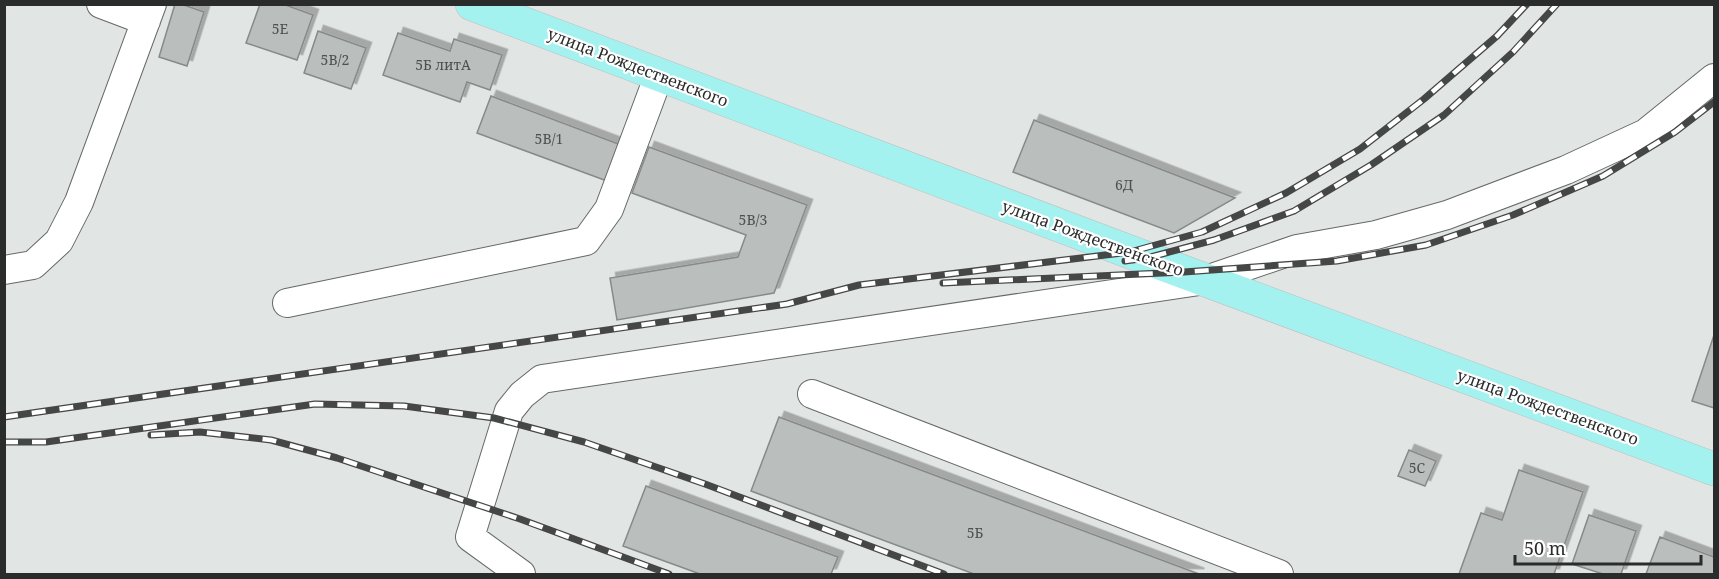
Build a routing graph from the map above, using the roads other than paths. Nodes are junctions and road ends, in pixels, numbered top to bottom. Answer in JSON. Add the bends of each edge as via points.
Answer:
{"nodes":[{"id":1,"x":101,"y":4,"type":"edge"},
{"id":2,"x":472,"y":4,"type":"edge"},
{"id":3,"x":149,"y":13,"type":"edge"},
{"id":4,"x":658,"y":75,"type":"junction"},
{"id":5,"x":1714,"y":78,"type":"edge"},
{"id":6,"x":4,"y":270,"type":"edge"},
{"id":7,"x":1206,"y":280,"type":"junction"},
{"id":8,"x":287,"y":303,"type":"dead end"},
{"id":9,"x":812,"y":394,"type":"dead end"},
{"id":10,"x":1714,"y":469,"type":"edge"},
{"id":11,"x":521,"y":574,"type":"edge"},
{"id":12,"x":1279,"y":574,"type":"edge"}],
"edges":[{"from":1,"to":3,"type":"lane"},
{"from":2,"to":4,"type":"main road","name":"улица Рождественского"},
{"from":3,"to":6,"type":"lane","via":[[79,202],[59,241],[33,265]]},
{"from":4,"to":7,"type":"main road","name":"улица Рождественского"},
{"from":4,"to":8,"type":"lane","via":[[609,209],[586,241]]},
{"from":5,"to":7,"type":"lane","via":[[1646,133],[1566,170],[1447,215],[1376,235],[1297,249]]},
{"from":7,"to":10,"type":"main road","name":"улица Рождественского"},
{"from":7,"to":11,"type":"lane","via":[[542,379],[509,411],[470,537]]},
{"from":9,"to":12,"type":"lane"}]}
